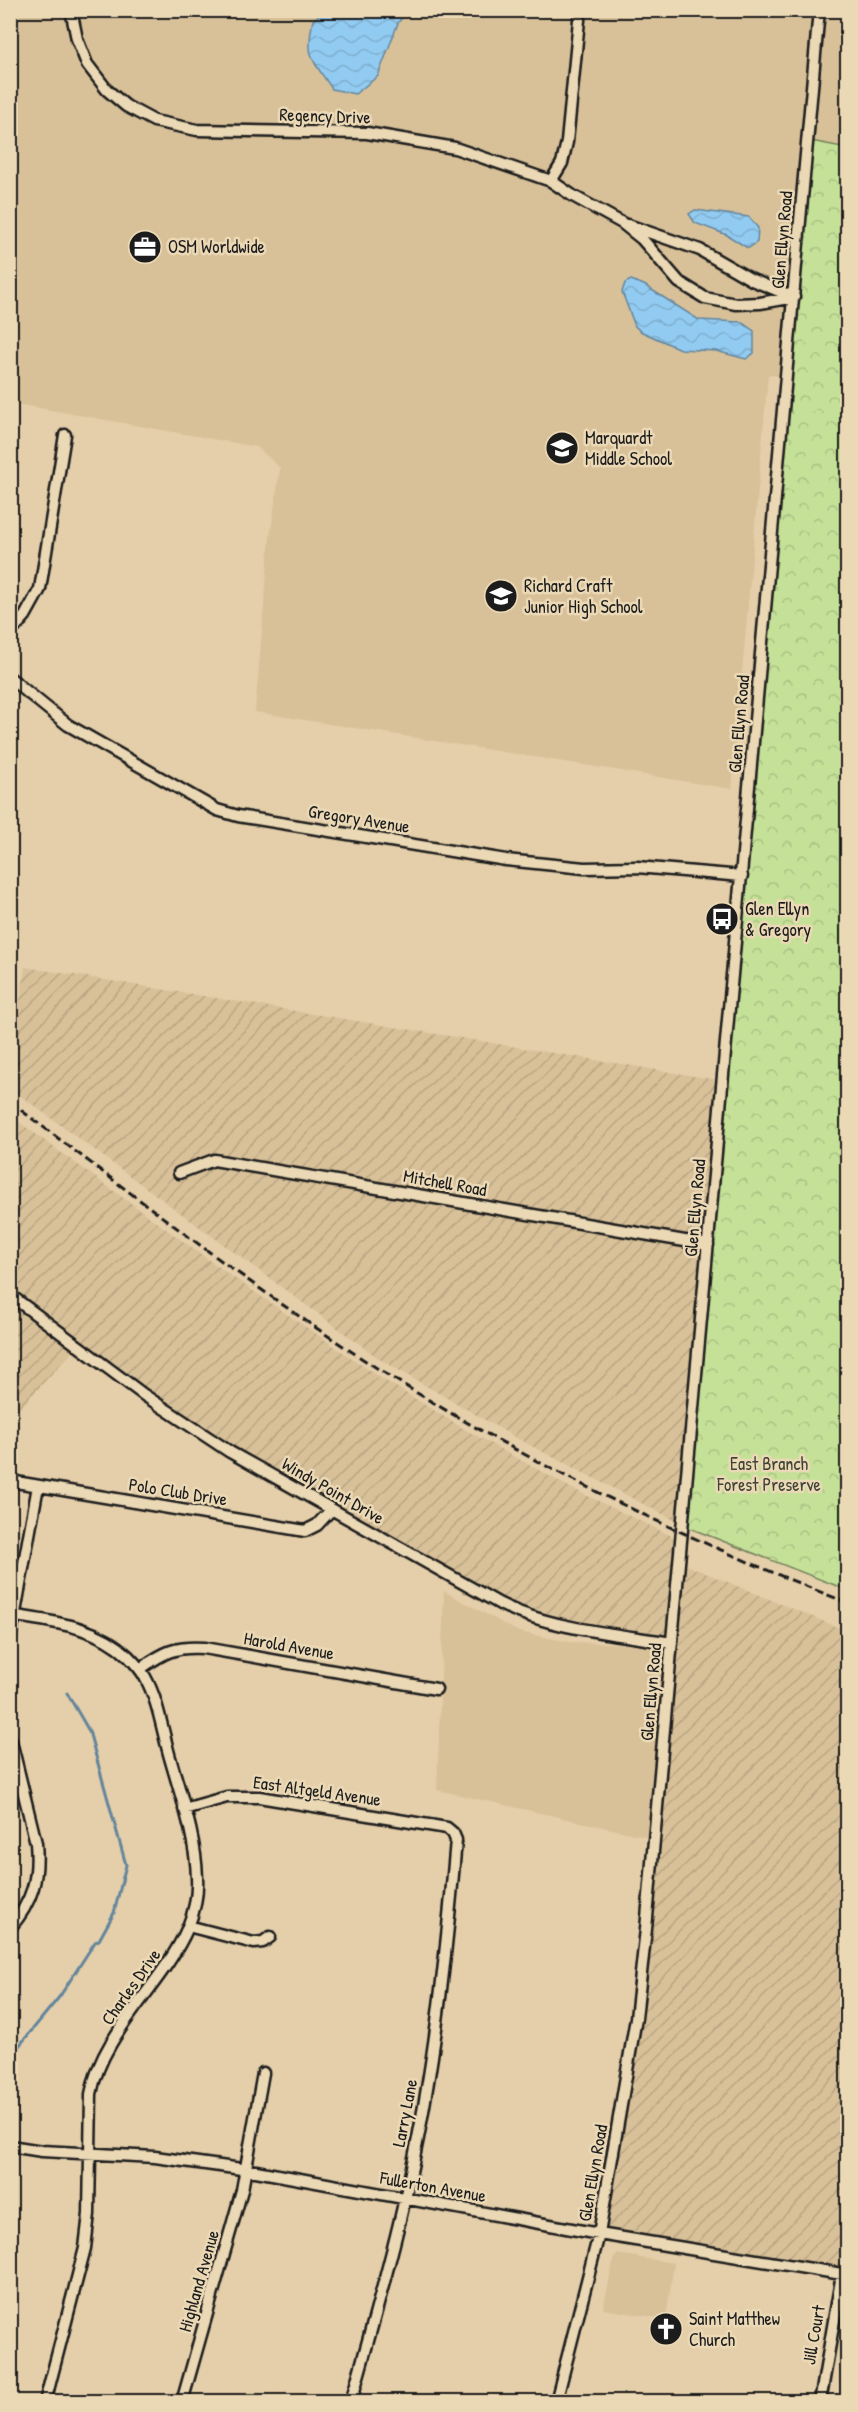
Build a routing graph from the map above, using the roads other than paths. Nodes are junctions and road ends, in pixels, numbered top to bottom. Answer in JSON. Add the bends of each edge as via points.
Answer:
{"nodes":[{"id":1,"x":71,"y":10,"type":"edge"},
{"id":2,"x":580,"y":10,"type":"edge"},
{"id":3,"x":819,"y":10,"type":"edge"},
{"id":4,"x":551,"y":181,"type":"junction"},
{"id":5,"x":622,"y":223,"type":"junction"},
{"id":6,"x":794,"y":297,"type":"junction"},
{"id":7,"x":65,"y":435,"type":"dead end"},
{"id":8,"x":10,"y":633,"type":"edge"},
{"id":9,"x":10,"y":678,"type":"edge"},
{"id":10,"x":742,"y":876,"type":"junction"},
{"id":11,"x":179,"y":1173,"type":"dead end"},
{"id":12,"x":708,"y":1245,"type":"junction"},
{"id":13,"x":10,"y":1295,"type":"edge"},
{"id":14,"x":10,"y":1481,"type":"edge"},
{"id":15,"x":38,"y":1486,"type":"junction"},
{"id":16,"x":332,"y":1510,"type":"junction"},
{"id":17,"x":13,"y":1615,"type":"edge"},
{"id":18,"x":10,"y":1640,"type":"edge"},
{"id":19,"x":672,"y":1643,"type":"junction"},
{"id":20,"x":141,"y":1669,"type":"junction"},
{"id":21,"x":436,"y":1689,"type":"dead end"},
{"id":22,"x":11,"y":1739,"type":"edge"},
{"id":23,"x":184,"y":1809,"type":"junction"},
{"id":24,"x":447,"y":1828,"type":"joint"},
{"id":25,"x":188,"y":1926,"type":"junction"},
{"id":26,"x":10,"y":1928,"type":"edge"},
{"id":27,"x":270,"y":1937,"type":"dead end"},
{"id":28,"x":263,"y":2073,"type":"dead end"},
{"id":29,"x":10,"y":2146,"type":"edge"},
{"id":30,"x":89,"y":2154,"type":"junction"},
{"id":31,"x":246,"y":2169,"type":"junction"},
{"id":32,"x":406,"y":2199,"type":"junction"},
{"id":33,"x":599,"y":2234,"type":"junction"},
{"id":34,"x":845,"y":2274,"type":"edge"},
{"id":35,"x":45,"y":2402,"type":"edge"},
{"id":36,"x":182,"y":2402,"type":"edge"},
{"id":37,"x":351,"y":2402,"type":"edge"},
{"id":38,"x":556,"y":2402,"type":"edge"},
{"id":39,"x":820,"y":2402,"type":"edge"}],
"edges":[{"from":1,"to":4,"type":"street","name":"Regency Drive","via":[[87,64],[107,90],[154,121],[197,130],[392,135],[455,148]]},
{"from":2,"to":4,"type":"street","via":[[567,142],[562,163]]},
{"from":3,"to":6,"type":"street","name":"Glen Ellyn Road"},
{"from":4,"to":5,"type":"street","name":"Regency Drive"},
{"from":5,"to":6,"type":"street","name":"Regency Drive","via":[[700,250],[752,280]]},
{"from":5,"to":6,"type":"street","name":"Regency Drive","via":[[679,282],[705,298],[736,304]]},
{"from":6,"to":10,"type":"street","name":"Glen Ellyn Road"},
{"from":7,"to":8,"type":"street","via":[[40,589]]},
{"from":9,"to":10,"type":"street","name":"Gregory Avenue","via":[[68,725],[230,814],[506,860]]},
{"from":10,"to":12,"type":"street","name":"Glen Ellyn Road"},
{"from":11,"to":12,"type":"street","name":"Mitchell Road","via":[[214,1160]]},
{"from":12,"to":19,"type":"street","name":"Glen Ellyn Road"},
{"from":13,"to":16,"type":"street","name":"Windy Point Drive","via":[[188,1425]]},
{"from":14,"to":15,"type":"street","name":"Polo Club Drive"},
{"from":15,"to":16,"type":"street","name":"Polo Club Drive","via":[[305,1531]]},
{"from":15,"to":17,"type":"street"},
{"from":16,"to":19,"type":"street","name":"Windy Point Drive","via":[[520,1615]]},
{"from":17,"to":18,"type":"street"},
{"from":17,"to":20,"type":"street","name":"Charles Drive","via":[[97,1633]]},
{"from":19,"to":33,"type":"street","name":"Glen Ellyn Road","via":[[637,2009]]},
{"from":20,"to":21,"type":"street","name":"Harold Avenue","via":[[162,1654],[182,1647],[204,1648]]},
{"from":20,"to":23,"type":"street","name":"Charles Drive","via":[[153,1695]]},
{"from":22,"to":26,"type":"street","via":[[38,1860],[31,1897]]},
{"from":23,"to":24,"type":"street","name":"East Altgeld Avenue","via":[[227,1797],[259,1797]]},
{"from":23,"to":25,"type":"street","name":"Charles Drive","via":[[197,1878]]},
{"from":24,"to":32,"type":"street","name":"Larry Lane","via":[[456,1840],[440,2001]]},
{"from":25,"to":27,"type":"street","via":[[254,1943]]},
{"from":25,"to":30,"type":"street","name":"Charles Drive","via":[[171,1961],[99,2065],[91,2094]]},
{"from":28,"to":31,"type":"street","name":"Highland Avenue"},
{"from":29,"to":30,"type":"street","name":"Fullerton Avenue"},
{"from":30,"to":31,"type":"street","name":"Fullerton Avenue","via":[[155,2157]]},
{"from":30,"to":35,"type":"street","name":"Charles Drive","via":[[85,2248]]},
{"from":31,"to":32,"type":"street","name":"Fullerton Avenue"},
{"from":31,"to":36,"type":"street","name":"Highland Avenue"},
{"from":32,"to":33,"type":"street","name":"Fullerton Avenue"},
{"from":32,"to":37,"type":"street","name":"Larry Lane"},
{"from":33,"to":34,"type":"street","name":"Fullerton Avenue"},
{"from":33,"to":38,"type":"street","name":"Glen Ellyn Road"},
{"from":34,"to":39,"type":"street","name":"Jill Court"}]}
